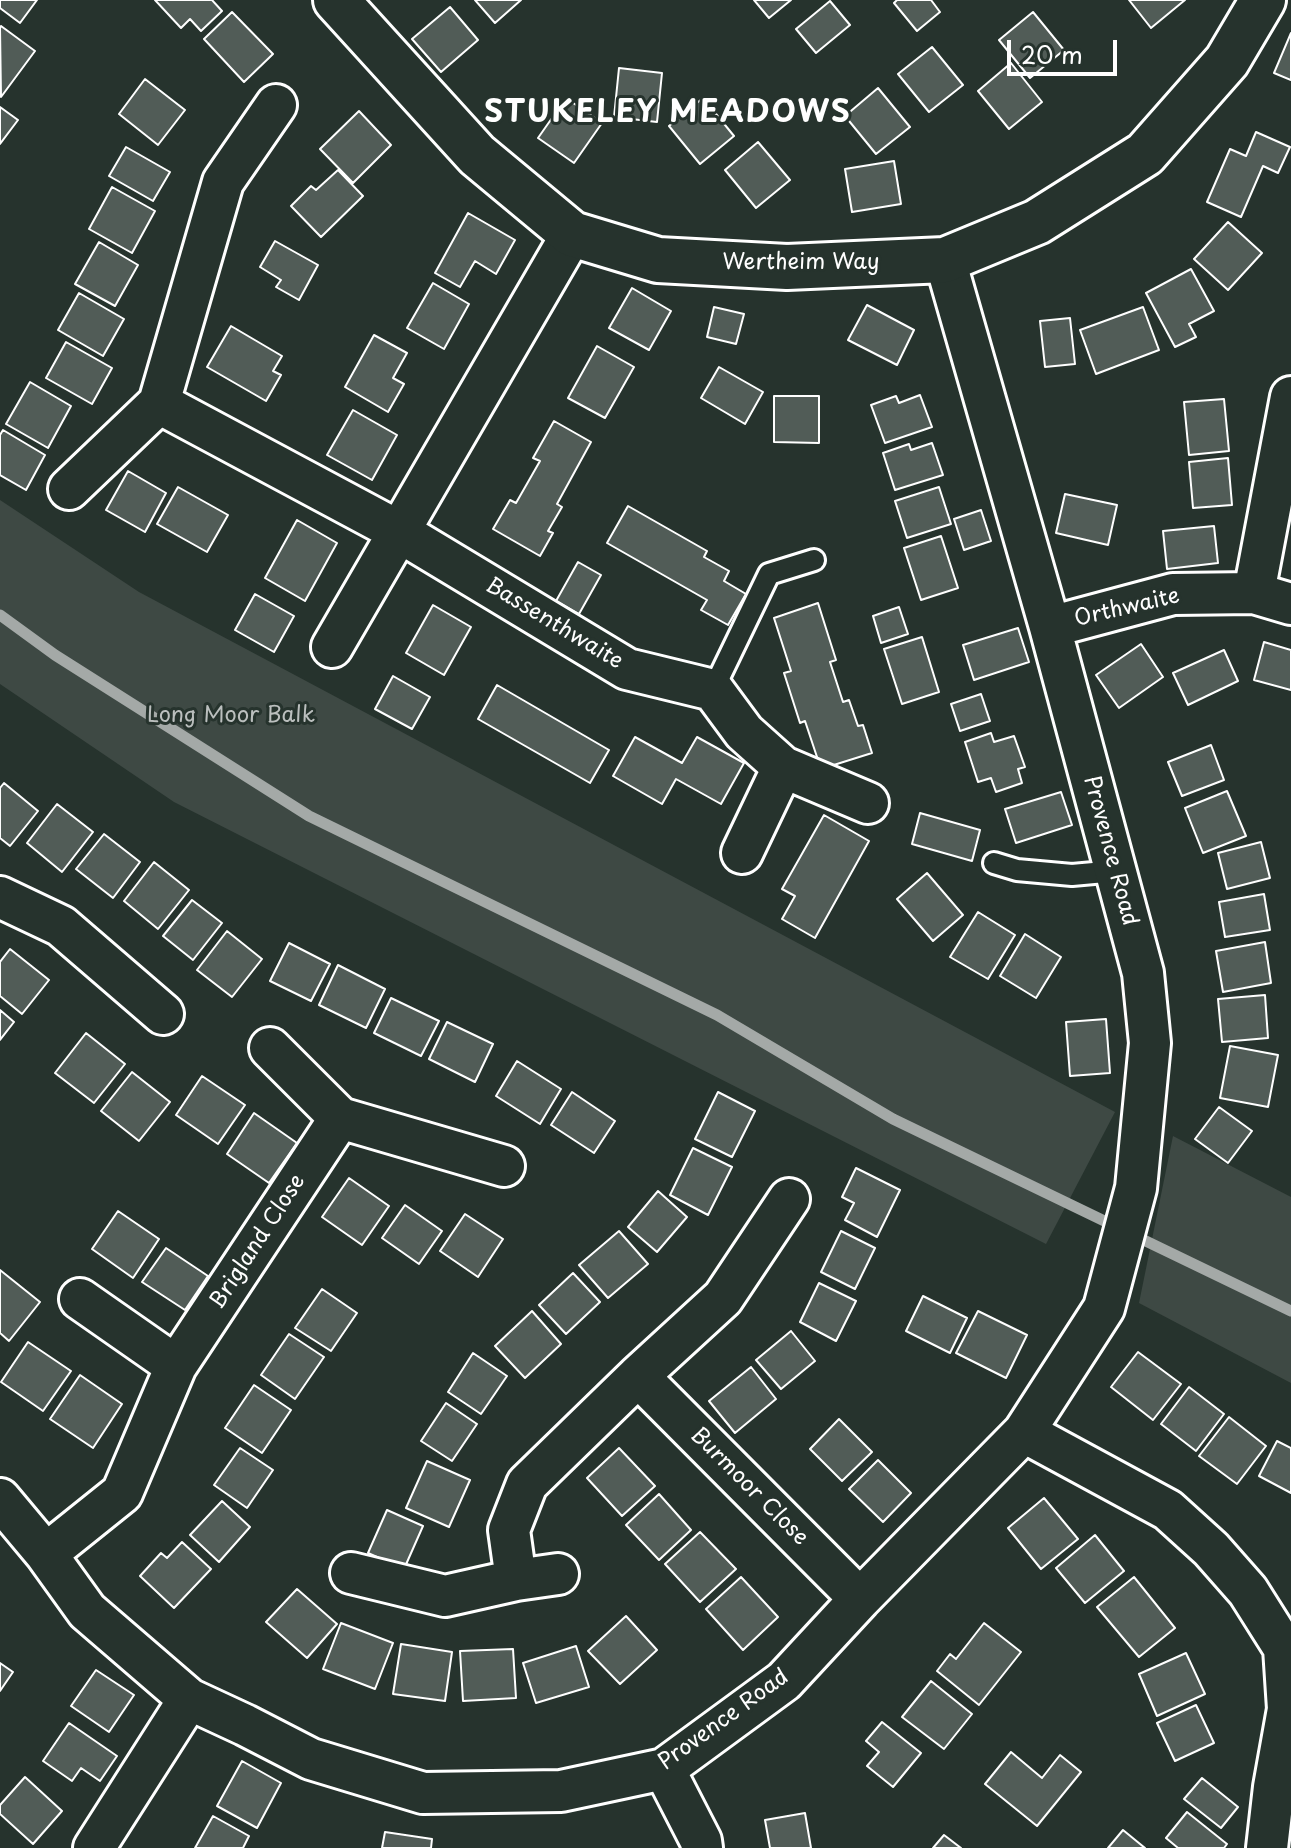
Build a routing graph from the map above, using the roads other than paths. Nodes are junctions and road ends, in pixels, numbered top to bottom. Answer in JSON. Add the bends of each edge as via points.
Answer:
{"nodes":[{"id":1,"x":336,"y":0,"type":"edge"},
{"id":2,"x":1263,"y":0,"type":"edge"},
{"id":3,"x":276,"y":105,"type":"dead end"},
{"id":4,"x":572,"y":234,"type":"junction"},
{"id":5,"x":945,"y":260,"type":"junction"},
{"id":6,"x":1291,"y":397,"type":"edge"},
{"id":7,"x":159,"y":403,"type":"junction"},
{"id":8,"x":69,"y":489,"type":"dead end"},
{"id":9,"x":398,"y":531,"type":"junction"},
{"id":10,"x":814,"y":560,"type":"dead end"},
{"id":11,"x":1272,"y":599,"type":"edge"},
{"id":12,"x":1050,"y":627,"type":"junction"},
{"id":13,"x":332,"y":647,"type":"dead end"},
{"id":14,"x":713,"y":690,"type":"junction"},
{"id":15,"x":783,"y":767,"type":"junction"},
{"id":16,"x":868,"y":803,"type":"dead end"},
{"id":17,"x":742,"y":853,"type":"dead end"},
{"id":18,"x":994,"y":863,"type":"dead end"},
{"id":19,"x":1116,"y":871,"type":"junction"},
{"id":20,"x":0,"y":897,"type":"edge"},
{"id":21,"x":163,"y":1014,"type":"dead end"},
{"id":22,"x":270,"y":1048,"type":"dead end"},
{"id":23,"x":340,"y":1118,"type":"junction"},
{"id":24,"x":504,"y":1166,"type":"dead end"},
{"id":25,"x":789,"y":1199,"type":"dead end"},
{"id":26,"x":80,"y":1299,"type":"dead end"},
{"id":27,"x":176,"y":1366,"type":"junction"},
{"id":28,"x":638,"y":1376,"type":"junction"},
{"id":29,"x":1024,"y":1432,"type":"junction"},
{"id":30,"x":0,"y":1499,"type":"edge"},
{"id":31,"x":46,"y":1554,"type":"junction"},
{"id":32,"x":351,"y":1573,"type":"dead end"},
{"id":33,"x":558,"y":1574,"type":"dead end"},
{"id":34,"x":516,"y":1580,"type":"junction"},
{"id":35,"x":860,"y":1599,"type":"junction"},
{"id":36,"x":1287,"y":1648,"type":"edge"},
{"id":37,"x":189,"y":1699,"type":"junction"},
{"id":38,"x":664,"y":1769,"type":"junction"},
{"id":39,"x":94,"y":1848,"type":"edge"},
{"id":40,"x":702,"y":1848,"type":"edge"},
{"id":41,"x":1267,"y":1848,"type":"edge"}],
"edges":[{"from":1,"to":4,"type":"street","name":"Wertheim Way","via":[[477,155]]},
{"from":2,"to":5,"type":"street","name":"Wertheim Way","via":[[1227,61],[1145,154],[1037,222]]},
{"from":3,"to":7,"type":"street","via":[[223,182]]},
{"from":4,"to":5,"type":"street","name":"Wertheim Way","via":[[658,260],[787,267]]},
{"from":4,"to":9,"type":"street"},
{"from":5,"to":12,"type":"street","name":"Provence Road"},
{"from":6,"to":11,"type":"street","name":"Orthwaite"},
{"from":7,"to":8,"type":"street"},
{"from":7,"to":9,"type":"street","name":"Bassenthwaite"},
{"from":9,"to":13,"type":"street"},
{"from":9,"to":14,"type":"street","name":"Bassenthwaite","via":[[627,669]]},
{"from":10,"to":14,"type":"lane","via":[[769,574]]},
{"from":11,"to":12,"type":"street","name":"Orthwaite","via":[[1173,594]]},
{"from":12,"to":19,"type":"street","name":"Provence Road"},
{"from":14,"to":15,"type":"street","via":[[744,732]]},
{"from":15,"to":16,"type":"street"},
{"from":15,"to":17,"type":"street"},
{"from":18,"to":19,"type":"lane","via":[[1072,875]]},
{"from":19,"to":29,"type":"street","name":"Provence Road","via":[[1143,973],[1150,1043],[1136,1188],[1104,1308]]},
{"from":20,"to":21,"type":"street","via":[[61,926]]},
{"from":22,"to":23,"type":"street"},
{"from":23,"to":24,"type":"street"},
{"from":23,"to":27,"type":"street","name":"Brigland Close"},
{"from":25,"to":28,"type":"street","via":[[723,1298]]},
{"from":26,"to":27,"type":"street"},
{"from":27,"to":31,"type":"street","name":"Brigland Close","via":[[122,1493]]},
{"from":28,"to":34,"type":"street","via":[[527,1484],[509,1530]]},
{"from":28,"to":35,"type":"street","name":"Burmoor Close"},
{"from":29,"to":35,"type":"street","name":"Provence Road"},
{"from":29,"to":36,"type":"street","via":[[1168,1510],[1248,1591]]},
{"from":30,"to":31,"type":"street","name":"Provence Road"},
{"from":31,"to":37,"type":"street","name":"Provence Road","via":[[87,1611]]},
{"from":32,"to":34,"type":"street","via":[[445,1596]]},
{"from":33,"to":34,"type":"street"},
{"from":35,"to":38,"type":"street","name":"Provence Road","via":[[784,1681]]},
{"from":36,"to":41,"type":"street","via":[[1288,1709]]},
{"from":37,"to":38,"type":"street","name":"Provence Road","via":[[311,1759],[423,1793],[561,1791]]},
{"from":37,"to":39,"type":"street"},
{"from":38,"to":40,"type":"street"}]}
